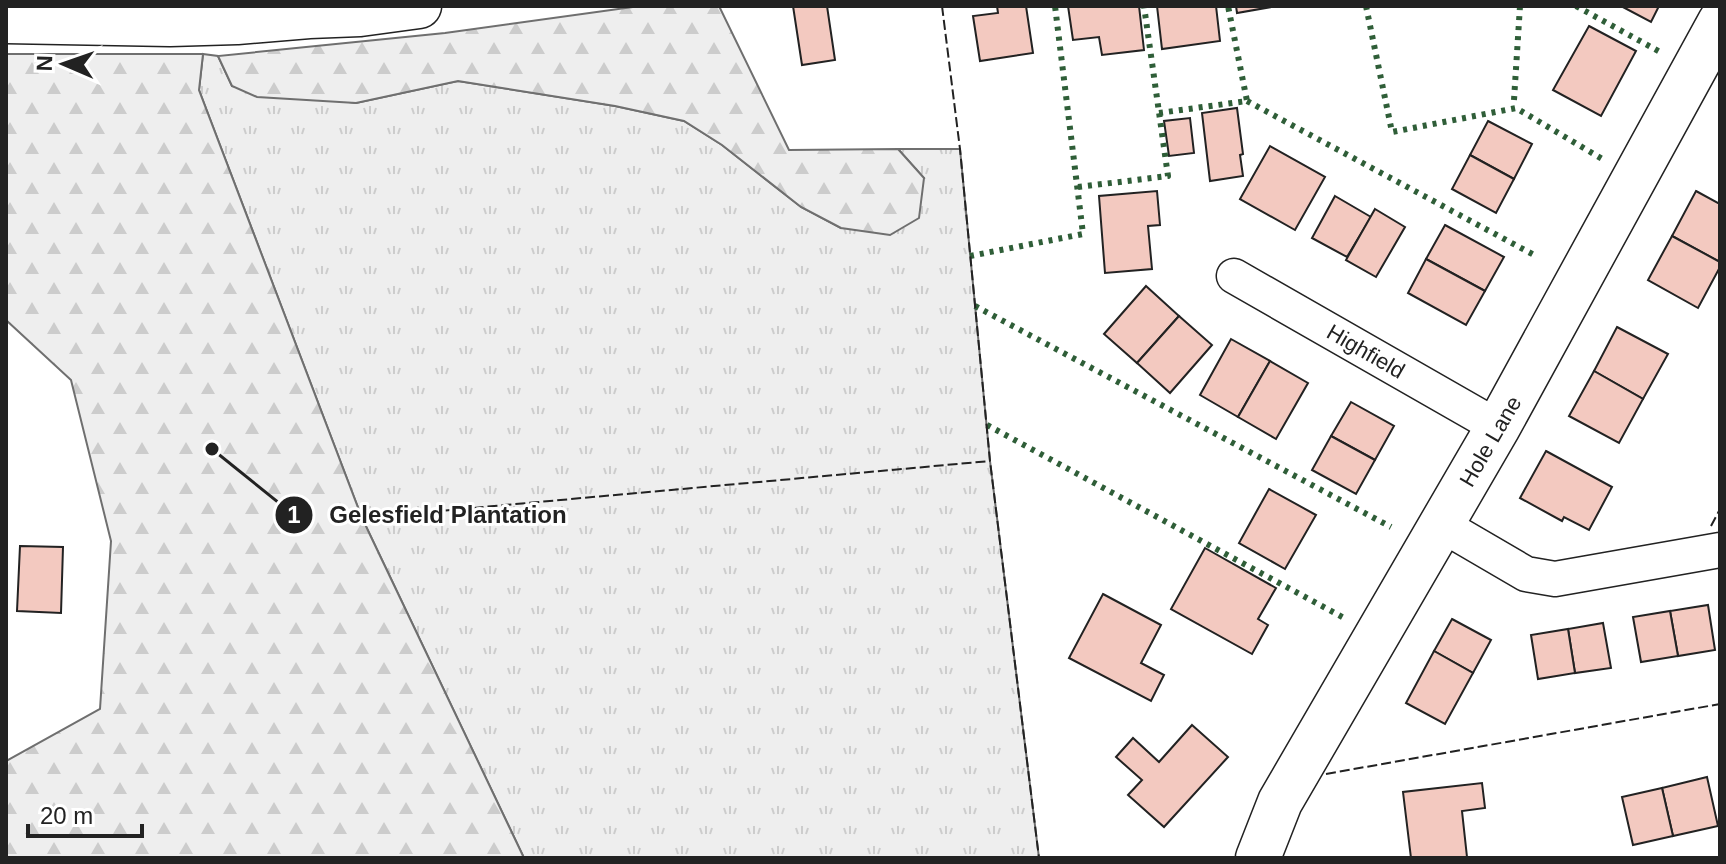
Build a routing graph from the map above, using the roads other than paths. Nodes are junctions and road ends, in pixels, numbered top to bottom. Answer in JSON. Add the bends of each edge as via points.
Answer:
{"nodes":[{"id":1,"x":419,"y":6,"type":"edge"},
{"id":2,"x":6,"y":21,"type":"edge"},
{"id":3,"x":1720,"y":22,"type":"edge"},
{"id":4,"x":1234,"y":276,"type":"dead end"},
{"id":5,"x":1498,"y":427,"type":"junction"},
{"id":6,"x":1442,"y":525,"type":"junction"},
{"id":7,"x":1720,"y":550,"type":"edge"},
{"id":8,"x":1258,"y":858,"type":"edge"}],
"edges":[{"from":1,"to":2,"type":"street","via":[[237,22]]},
{"from":3,"to":5,"type":"street","name":"Hole Lane"},
{"from":4,"to":5,"type":"street","name":"Highfield"},
{"from":5,"to":6,"type":"street","name":"Hole Lane"},
{"from":6,"to":7,"type":"street","via":[[1526,574],[1555,579]]},
{"from":6,"to":8,"type":"street","name":"Hole Lane","via":[[1280,802]]}]}
